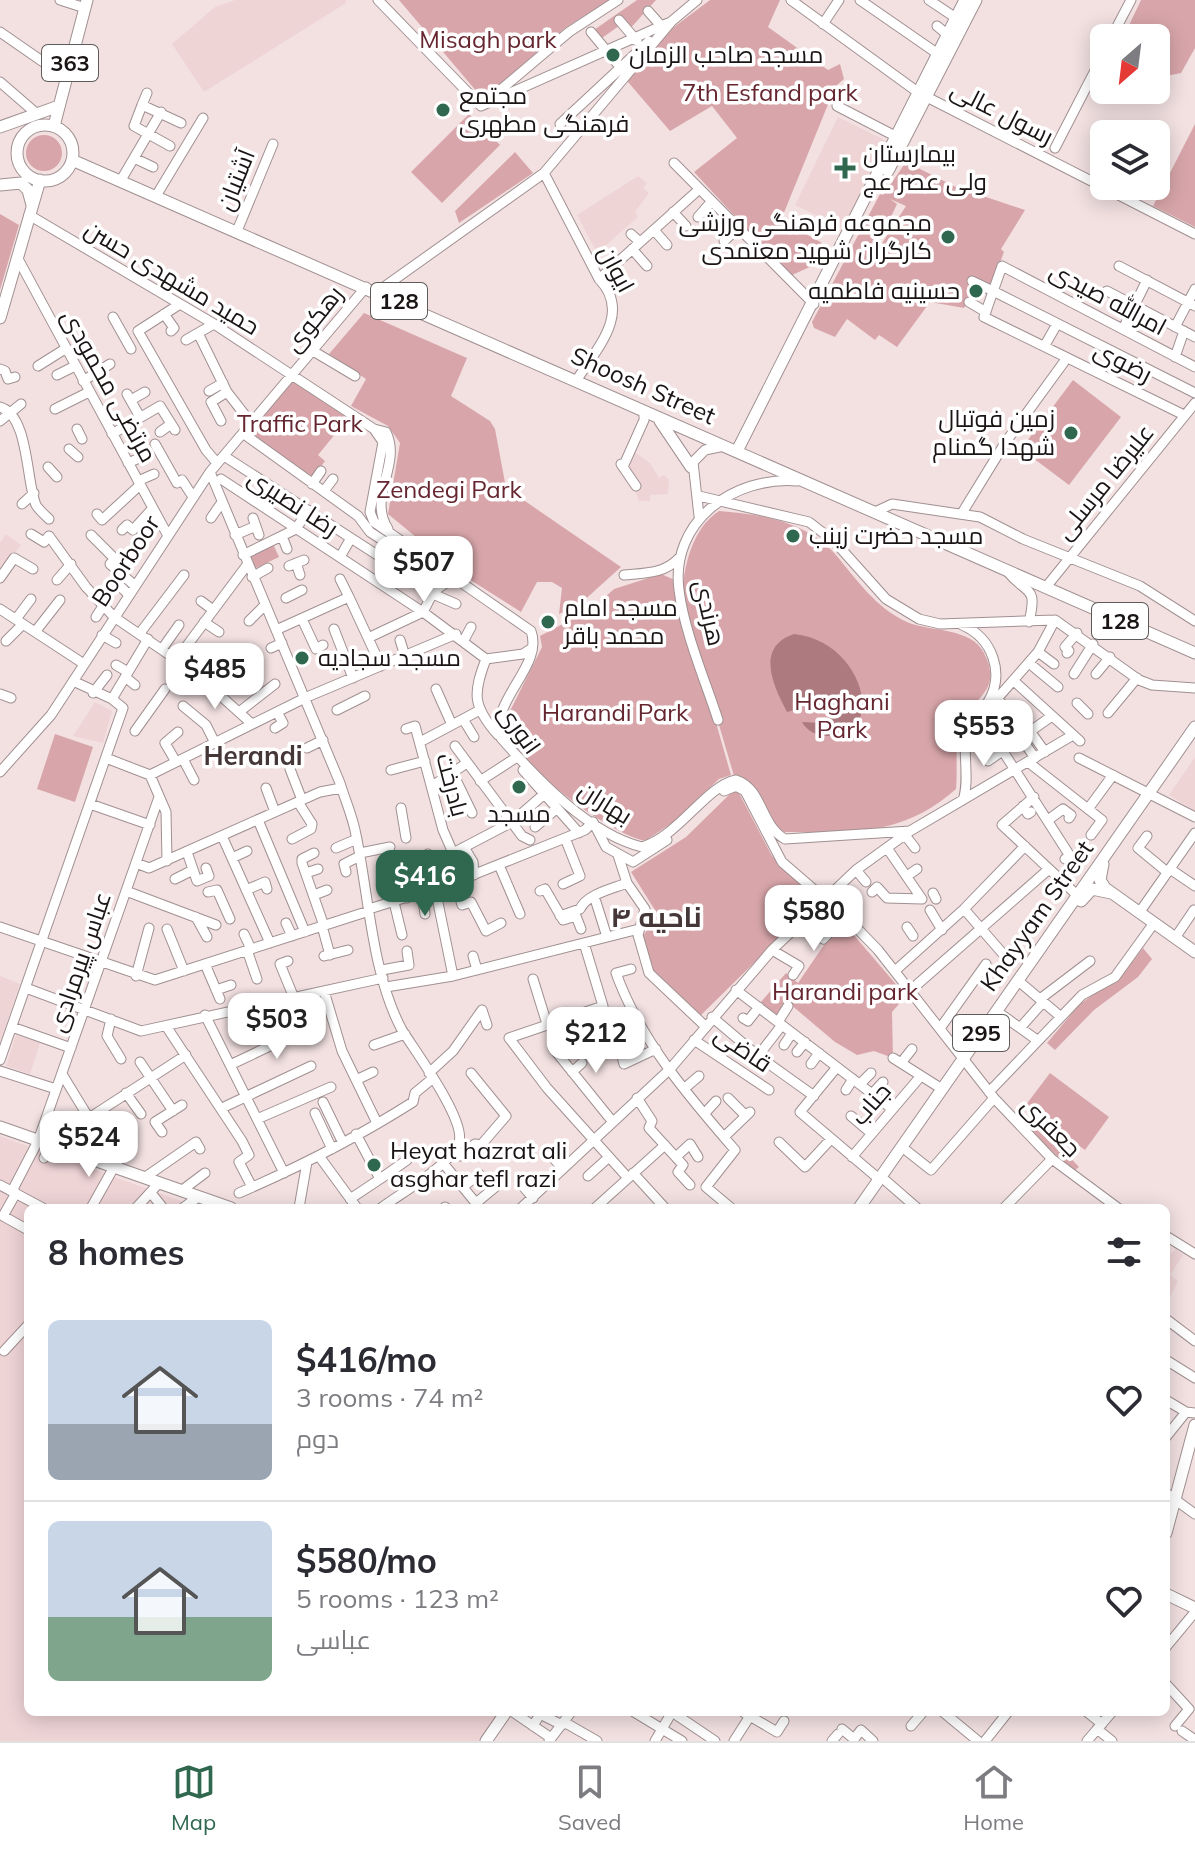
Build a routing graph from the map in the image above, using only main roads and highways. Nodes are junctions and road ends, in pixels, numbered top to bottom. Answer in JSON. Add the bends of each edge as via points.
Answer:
{"nodes":[{"id":1,"x":965,"y":0,"type":"edge"},
{"id":2,"x":976,"y":0,"type":"edge"},
{"id":3,"x":86,"y":4,"type":"edge"},
{"id":4,"x":923,"y":95,"type":"junction"},
{"id":5,"x":59,"y":106,"type":"junction"},
{"id":6,"x":54,"y":126,"type":"junction"},
{"id":7,"x":0,"y":127,"type":"edge"},
{"id":8,"x":20,"y":139,"type":"junction"},
{"id":9,"x":892,"y":156,"type":"junction"},
{"id":10,"x":72,"y":160,"type":"junction"},
{"id":11,"x":22,"y":169,"type":"junction"},
{"id":12,"x":40,"y":180,"type":"junction"},
{"id":13,"x":0,"y":184,"type":"edge"},
{"id":14,"x":31,"y":210,"type":"junction"},
{"id":15,"x":0,"y":318,"type":"edge"},
{"id":16,"x":656,"y":417,"type":"junction"},
{"id":17,"x":737,"y":451,"type":"junction"},
{"id":18,"x":691,"y":467,"type":"road end"},
{"id":19,"x":1195,"y":653,"type":"edge"},
{"id":20,"x":1195,"y":727,"type":"edge"},
{"id":21,"x":1105,"y":858,"type":"junction"},
{"id":22,"x":1111,"y":893,"type":"junction"},
{"id":23,"x":1081,"y":895,"type":"junction"},
{"id":24,"x":1195,"y":952,"type":"edge"},
{"id":25,"x":966,"y":1060,"type":"junction"},
{"id":26,"x":0,"y":1127,"type":"edge"},
{"id":27,"x":882,"y":1180,"type":"junction"},
{"id":28,"x":235,"y":1202,"type":"edge"},
{"id":29,"x":862,"y":1204,"type":"edge"},
{"id":30,"x":869,"y":1204,"type":"edge"},
{"id":31,"x":1195,"y":1425,"type":"edge"},
{"id":32,"x":1193,"y":1441,"type":"edge"},
{"id":33,"x":1170,"y":1496,"type":"edge"},
{"id":34,"x":1170,"y":1596,"type":"edge"},
{"id":35,"x":1195,"y":1610,"type":"edge"},
{"id":36,"x":503,"y":1716,"type":"edge"},
{"id":37,"x":486,"y":1741,"type":"edge"}],
"edges":[{"from":1,"to":4,"type":"main road"},
{"from":2,"to":4,"type":"main road"},
{"from":3,"to":5,"type":"main road","number":"363"},
{"from":4,"to":9,"type":"main road"},
{"from":4,"to":9,"type":"main road","via":[[897,137]]},
{"from":5,"to":6,"type":"main road","number":"363"},
{"from":5,"to":7,"type":"main road"},
{"from":6,"to":8,"type":"main road","via":[[34,127]]},
{"from":6,"to":10,"type":"main road","via":[[70,140]]},
{"from":7,"to":8,"type":"main road"},
{"from":8,"to":11,"type":"main road","via":[[17,156]]},
{"from":9,"to":17,"type":"main road"},
{"from":10,"to":12,"type":"main road","via":[[60,177]]},
{"from":10,"to":16,"type":"main road","name":"Shoosh Street","number":"128"},
{"from":11,"to":12,"type":"main road"},
{"from":11,"to":13,"type":"main road"},
{"from":12,"to":14,"type":"main road"},
{"from":13,"to":14,"type":"main road","via":[[21,183],[28,190]]},
{"from":14,"to":15,"type":"main road"},
{"from":16,"to":17,"type":"main road","name":"Shoosh Street","number":"128"},
{"from":16,"to":18,"type":"main road"},
{"from":17,"to":19,"type":"main road","name":"Shoosh Street","number":"128"},
{"from":20,"to":21,"type":"main road","name":"Khayyam Street","number":"295"},
{"from":21,"to":22,"type":"main road","via":[[1100,880]]},
{"from":21,"to":23,"type":"main road","name":"Khayyam Street","number":"295"},
{"from":22,"to":23,"type":"main road","name":"Khayyam Street","via":[[1092,889]]},
{"from":22,"to":24,"type":"main road"},
{"from":23,"to":25,"type":"main road","name":"Khayyam Street","number":"295"},
{"from":23,"to":25,"type":"main road","name":"Khayyam Street","number":"295"},
{"from":25,"to":27,"type":"main road","name":"Khayyam Street","number":"295"},
{"from":25,"to":27,"type":"main road","name":"Khayyam Street","number":"295"},
{"from":26,"to":28,"type":"main road","via":[[144,1178],[155,1188]]},
{"from":27,"to":29,"type":"main road","name":"Khayyam Street","number":"295"},
{"from":27,"to":30,"type":"main road","name":"Khayyam Street","number":"295"},
{"from":31,"to":32,"type":"main road"},
{"from":32,"to":33,"type":"main road"},
{"from":34,"to":35,"type":"main road"},
{"from":36,"to":37,"type":"main road"}]}
